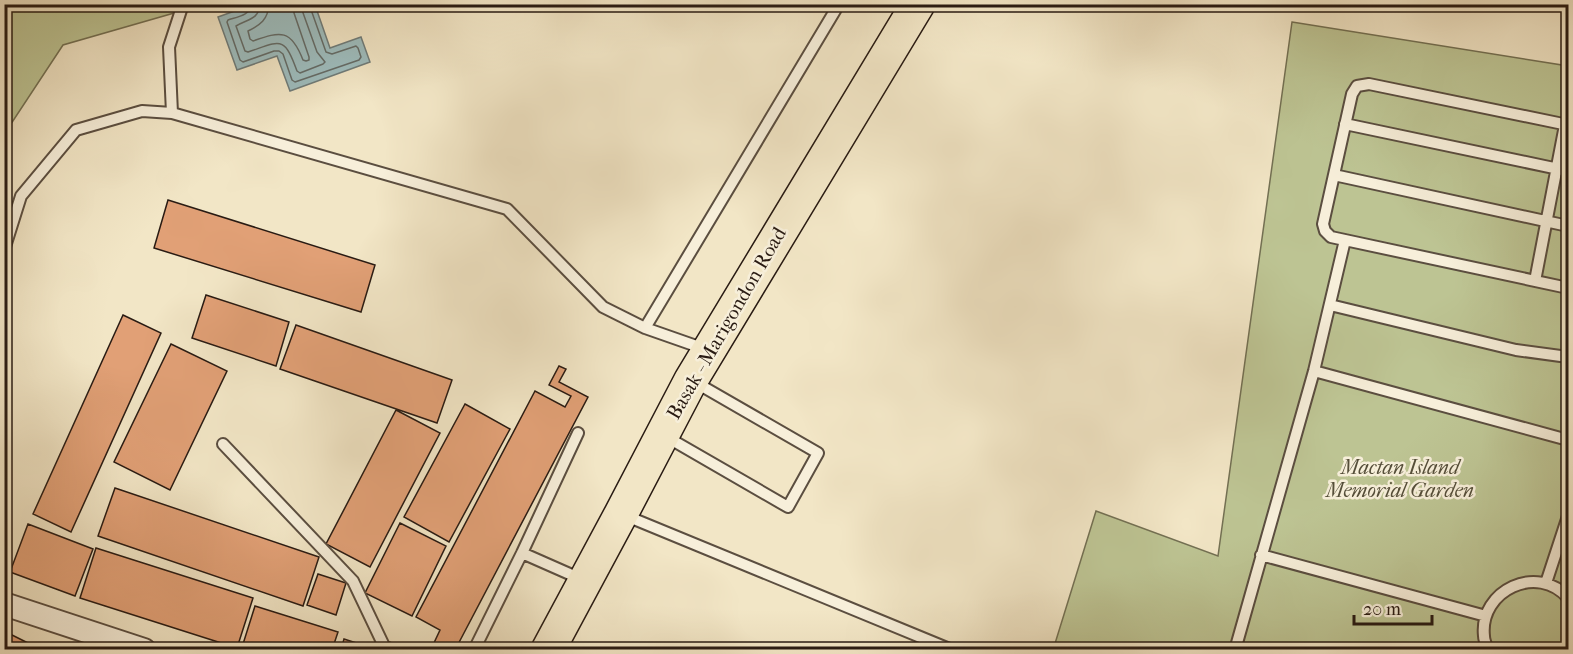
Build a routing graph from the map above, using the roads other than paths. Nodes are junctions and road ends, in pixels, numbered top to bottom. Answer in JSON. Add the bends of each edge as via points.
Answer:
{"nodes":[{"id":1,"x":183,"y":4,"type":"edge"},
{"id":2,"x":839,"y":4,"type":"edge"},
{"id":3,"x":918,"y":4,"type":"edge"},
{"id":4,"x":172,"y":113,"type":"junction"},
{"id":5,"x":1345,"y":124,"type":"junction"},
{"id":6,"x":1567,"y":125,"type":"edge"},
{"id":7,"x":1556,"y":169,"type":"junction"},
{"id":8,"x":1569,"y":171,"type":"edge"},
{"id":9,"x":1334,"y":175,"type":"junction"},
{"id":10,"x":1546,"y":222,"type":"junction"},
{"id":11,"x":1569,"y":226,"type":"edge"},
{"id":12,"x":1345,"y":240,"type":"junction"},
{"id":13,"x":4,"y":250,"type":"edge"},
{"id":14,"x":1535,"y":280,"type":"junction"},
{"id":15,"x":1569,"y":288,"type":"edge"},
{"id":16,"x":1330,"y":305,"type":"junction"},
{"id":17,"x":645,"y":328,"type":"junction"},
{"id":18,"x":709,"y":350,"type":"junction"},
{"id":19,"x":1569,"y":357,"type":"edge"},
{"id":20,"x":1314,"y":371,"type":"junction"},
{"id":21,"x":691,"y":380,"type":"junction"},
{"id":22,"x":578,"y":433,"type":"dead end"},
{"id":23,"x":662,"y":434,"type":"junction"},
{"id":24,"x":1569,"y":440,"type":"edge"},
{"id":25,"x":223,"y":444,"type":"dead end"},
{"id":26,"x":621,"y":514,"type":"junction"},
{"id":27,"x":1569,"y":516,"type":"edge"},
{"id":28,"x":522,"y":553,"type":"junction"},
{"id":29,"x":1262,"y":555,"type":"junction"},
{"id":30,"x":584,"y":581,"type":"junction"},
{"id":31,"x":1545,"y":583,"type":"junction"},
{"id":32,"x":1569,"y":598,"type":"edge"},
{"id":33,"x":4,"y":604,"type":"edge"},
{"id":34,"x":1486,"y":616,"type":"junction"},
{"id":35,"x":144,"y":650,"type":"edge"},
{"id":36,"x":392,"y":650,"type":"edge"},
{"id":37,"x":474,"y":650,"type":"edge"},
{"id":38,"x":548,"y":650,"type":"edge"},
{"id":39,"x":952,"y":650,"type":"edge"},
{"id":40,"x":1235,"y":650,"type":"edge"},
{"id":41,"x":1488,"y":650,"type":"edge"}],
"edges":[{"from":1,"to":4,"type":"lane","via":[[169,47]]},
{"from":2,"to":17,"type":"lane"},
{"from":3,"to":18,"type":"main road","name":"Basak - Marigondon Road"},
{"from":4,"to":13,"type":"lane","via":[[142,111],[76,130],[21,196]]},
{"from":4,"to":17,"type":"lane","via":[[507,209],[603,307]]},
{"from":5,"to":6,"type":"lane","via":[[1352,94],[1357,86],[1369,84]]},
{"from":5,"to":7,"type":"lane"},
{"from":5,"to":9,"type":"lane"},
{"from":6,"to":7,"type":"lane"},
{"from":7,"to":8,"type":"lane"},
{"from":7,"to":10,"type":"lane"},
{"from":9,"to":10,"type":"lane"},
{"from":9,"to":12,"type":"lane","via":[[1323,224],[1331,237]]},
{"from":10,"to":11,"type":"lane"},
{"from":10,"to":14,"type":"lane"},
{"from":12,"to":14,"type":"lane"},
{"from":12,"to":16,"type":"lane"},
{"from":14,"to":15,"type":"lane"},
{"from":16,"to":19,"type":"lane","via":[[1516,350]]},
{"from":16,"to":20,"type":"lane"},
{"from":17,"to":18,"type":"lane"},
{"from":18,"to":21,"type":"main road","name":"Basak - Marigondon Road"},
{"from":20,"to":24,"type":"lane"},
{"from":20,"to":29,"type":"lane"},
{"from":21,"to":23,"type":"main road","name":"Basak - Marigondon Road"},
{"from":21,"to":23,"type":"lane","via":[[818,453],[788,507]]},
{"from":22,"to":28,"type":"lane"},
{"from":23,"to":26,"type":"main road","name":"Basak - Marigondon Road"},
{"from":25,"to":36,"type":"lane","via":[[352,581],[384,646]]},
{"from":26,"to":30,"type":"main road","name":"Basak - Marigondon Road"},
{"from":26,"to":39,"type":"lane"},
{"from":27,"to":31,"type":"lane"},
{"from":28,"to":30,"type":"lane"},
{"from":28,"to":37,"type":"lane"},
{"from":29,"to":34,"type":"lane"},
{"from":29,"to":40,"type":"lane"},
{"from":30,"to":38,"type":"main road","name":"Basak - Marigondon Road"},
{"from":31,"to":32,"type":"lane"},
{"from":31,"to":34,"type":"lane","via":[[1527,582],[1509,588],[1495,600]]},
{"from":33,"to":35,"type":"street"},
{"from":34,"to":41,"type":"lane","via":[[1484,636]]}]}
